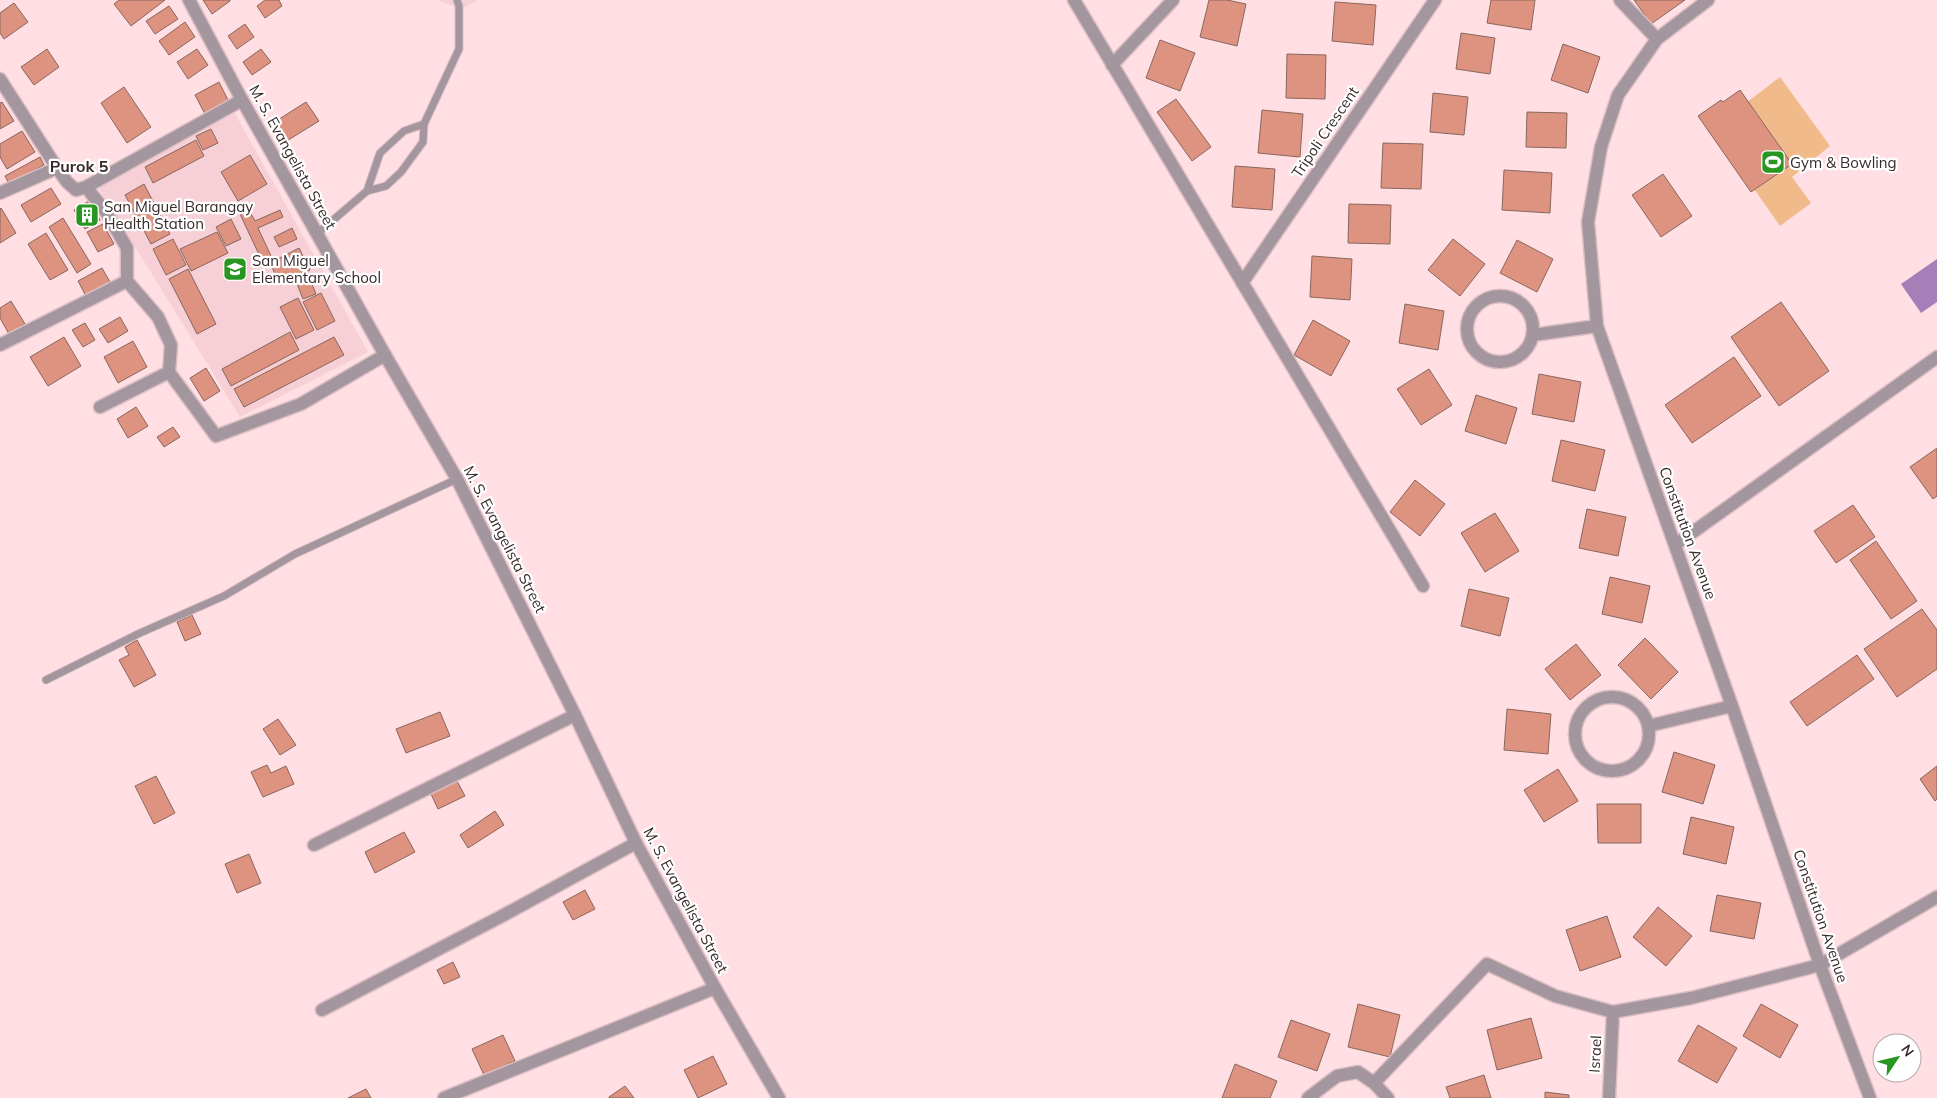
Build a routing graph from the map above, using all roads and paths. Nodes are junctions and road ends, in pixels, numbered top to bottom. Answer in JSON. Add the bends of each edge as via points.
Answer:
{"nodes":[{"id":1,"x":189,"y":0,"type":"edge"},
{"id":2,"x":457,"y":0,"type":"edge"},
{"id":3,"x":1074,"y":0,"type":"edge"},
{"id":4,"x":1174,"y":0,"type":"edge"},
{"id":5,"x":1435,"y":0,"type":"edge"},
{"id":6,"x":1620,"y":0,"type":"edge"},
{"id":7,"x":1708,"y":0,"type":"edge"},
{"id":8,"x":1657,"y":39,"type":"junction"},
{"id":9,"x":1112,"y":65,"type":"junction"},
{"id":10,"x":0,"y":79,"type":"edge"},
{"id":11,"x":242,"y":100,"type":"junction"},
{"id":12,"x":424,"y":124,"type":"junction"},
{"id":13,"x":57,"y":168,"type":"junction"},
{"id":14,"x":86,"y":187,"type":"junction"},
{"id":15,"x":367,"y":191,"type":"junction"},
{"id":16,"x":0,"y":193,"type":"edge"},
{"id":17,"x":318,"y":233,"type":"junction"},
{"id":18,"x":127,"y":281,"type":"junction"},
{"id":19,"x":1242,"y":283,"type":"junction"},
{"id":20,"x":1597,"y":326,"type":"junction"},
{"id":21,"x":1533,"y":335,"type":"junction"},
{"id":22,"x":0,"y":345,"type":"edge"},
{"id":23,"x":385,"y":355,"type":"junction"},
{"id":24,"x":1937,"y":357,"type":"edge"},
{"id":25,"x":169,"y":372,"type":"junction"},
{"id":26,"x":100,"y":407,"type":"dead end"},
{"id":27,"x":457,"y":479,"type":"junction"},
{"id":28,"x":1675,"y":545,"type":"junction"},
{"id":29,"x":1423,"y":586,"type":"dead end"},
{"id":30,"x":46,"y":680,"type":"dead end"},
{"id":31,"x":1732,"y":706,"type":"junction"},
{"id":32,"x":575,"y":715,"type":"junction"},
{"id":33,"x":1648,"y":726,"type":"junction"},
{"id":34,"x":636,"y":843,"type":"junction"},
{"id":35,"x":314,"y":845,"type":"dead end"},
{"id":36,"x":1937,"y":897,"type":"edge"},
{"id":37,"x":1820,"y":965,"type":"junction"},
{"id":38,"x":715,"y":988,"type":"junction"},
{"id":39,"x":322,"y":1010,"type":"dead end"},
{"id":40,"x":1613,"y":1012,"type":"junction"},
{"id":41,"x":1374,"y":1083,"type":"junction"},
{"id":42,"x":444,"y":1098,"type":"edge"},
{"id":43,"x":779,"y":1098,"type":"edge"},
{"id":44,"x":1308,"y":1098,"type":"edge"},
{"id":45,"x":1388,"y":1098,"type":"edge"},
{"id":46,"x":1608,"y":1098,"type":"edge"},
{"id":47,"x":1870,"y":1098,"type":"edge"}],
"edges":[{"from":1,"to":11,"type":"street","name":"M. S. Evangelista Street"},
{"from":2,"to":12,"type":"lane","via":[[459,49]]},
{"from":3,"to":9,"type":"street"},
{"from":4,"to":9,"type":"street"},
{"from":5,"to":19,"type":"street","name":"Tripoli Crescent"},
{"from":6,"to":8,"type":"street"},
{"from":7,"to":8,"type":"street","name":"Constitution Avenue"},
{"from":8,"to":20,"type":"street","name":"Constitution Avenue","via":[[1618,95],[1601,147],[1588,222]]},
{"from":9,"to":19,"type":"street"},
{"from":10,"to":13,"type":"street"},
{"from":11,"to":14,"type":"street"},
{"from":11,"to":17,"type":"street","name":"M. S. Evangelista Street"},
{"from":12,"to":15,"type":"lane","via":[[404,131],[380,153]]},
{"from":12,"to":15,"type":"lane","via":[[423,142],[400,172],[386,186]]},
{"from":13,"to":14,"type":"street","via":[[76,190]]},
{"from":13,"to":16,"type":"street"},
{"from":14,"to":18,"type":"street","via":[[106,212],[127,248]]},
{"from":15,"to":17,"type":"lane"},
{"from":17,"to":23,"type":"street","name":"M. S. Evangelista Street"},
{"from":18,"to":22,"type":"street"},
{"from":18,"to":25,"type":"street","via":[[158,317],[165,331],[171,345]]},
{"from":19,"to":29,"type":"street"},
{"from":20,"to":21,"type":"street"},
{"from":20,"to":28,"type":"street","name":"Constitution Avenue"},
{"from":21,"to":21,"type":"street","via":[[1522,355],[1500,363],[1489,361],[1471,346],[1467,324],[1470,313],[1478,304],[1488,298],[1511,297],[1527,310]]},
{"from":23,"to":25,"type":"street","via":[[301,404],[216,436]]},
{"from":23,"to":27,"type":"street","name":"M. S. Evangelista Street"},
{"from":24,"to":28,"type":"street"},
{"from":25,"to":26,"type":"street"},
{"from":27,"to":30,"type":"lane","via":[[295,554],[224,596]]},
{"from":27,"to":32,"type":"street","name":"M. S. Evangelista Street"},
{"from":28,"to":31,"type":"street","name":"Constitution Avenue"},
{"from":31,"to":33,"type":"street"},
{"from":31,"to":37,"type":"street","name":"Constitution Avenue"},
{"from":32,"to":34,"type":"street","name":"M. S. Evangelista Street"},
{"from":32,"to":35,"type":"street"},
{"from":33,"to":33,"type":"street","via":[[1645,752],[1637,762],[1617,771],[1592,765],[1583,757],[1576,741],[1575,728],[1580,715],[1590,704],[1608,697],[1630,702],[1646,718]]},
{"from":34,"to":38,"type":"street","name":"M. S. Evangelista Street"},
{"from":34,"to":39,"type":"street"},
{"from":36,"to":37,"type":"street"},
{"from":37,"to":40,"type":"street","via":[[1691,998]]},
{"from":37,"to":47,"type":"street","name":"Constitution Avenue"},
{"from":38,"to":42,"type":"street"},
{"from":38,"to":43,"type":"street","name":"M. S. Evangelista Street"},
{"from":40,"to":41,"type":"street","via":[[1555,996],[1487,964]]},
{"from":40,"to":46,"type":"street","name":"Israel"},
{"from":41,"to":44,"type":"street","via":[[1358,1072],[1337,1076]]},
{"from":41,"to":45,"type":"street"}]}
